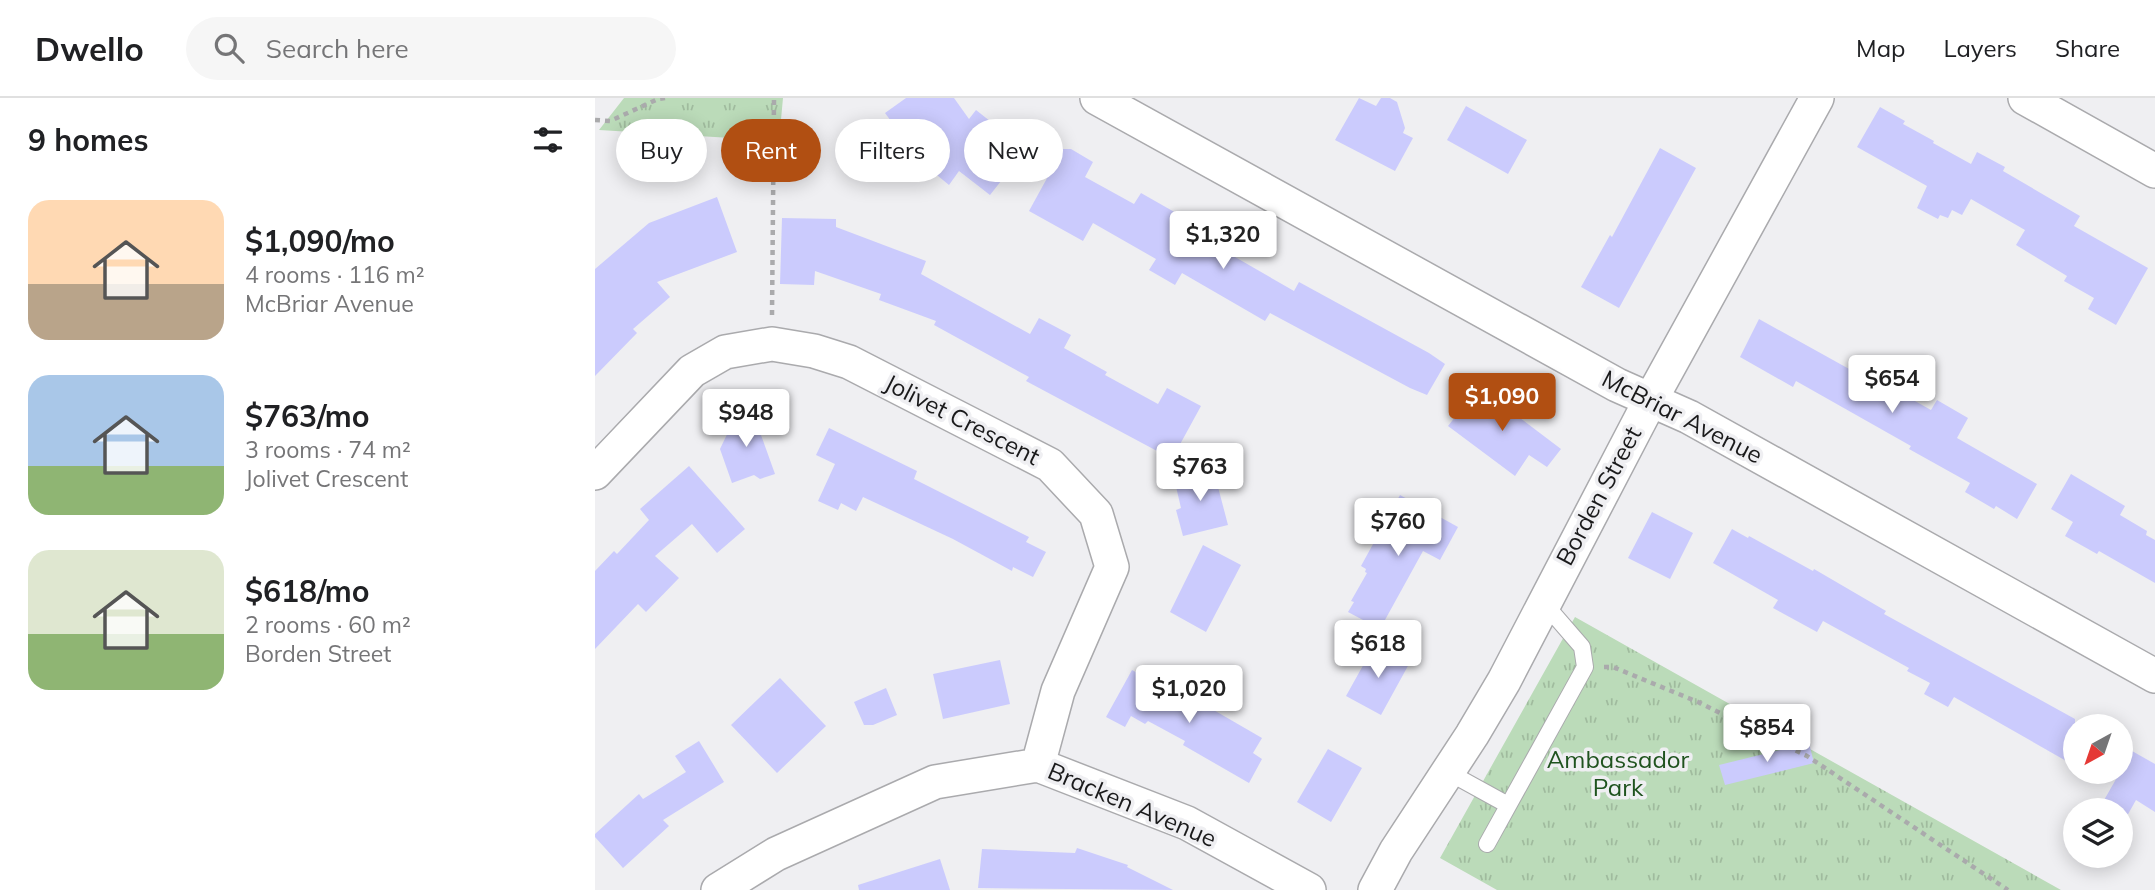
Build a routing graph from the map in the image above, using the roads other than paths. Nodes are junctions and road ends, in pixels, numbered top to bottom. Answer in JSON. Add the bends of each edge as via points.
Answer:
{"nodes":[{"id":1,"x":1097,"y":98,"type":"edge"},
{"id":2,"x":1817,"y":98,"type":"edge"},
{"id":3,"x":2025,"y":98,"type":"edge"},
{"id":4,"x":2155,"y":171,"type":"edge"},
{"id":5,"x":1650,"y":401,"type":"junction"},
{"id":6,"x":595,"y":473,"type":"edge"},
{"id":7,"x":1543,"y":602,"type":"junction"},
{"id":8,"x":2155,"y":676,"type":"edge"},
{"id":9,"x":1038,"y":765,"type":"junction"},
{"id":10,"x":1448,"y":772,"type":"junction"},
{"id":11,"x":1508,"y":805,"type":"junction"},
{"id":12,"x":1487,"y":844,"type":"dead end"},
{"id":13,"x":718,"y":890,"type":"edge"},
{"id":14,"x":1310,"y":890,"type":"edge"},
{"id":15,"x":1374,"y":890,"type":"edge"}],
"edges":[{"from":1,"to":5,"type":"street","name":"McBriar Avenue"},
{"from":2,"to":5,"type":"street","name":"Borden Street"},
{"from":3,"to":4,"type":"street"},
{"from":5,"to":7,"type":"street","name":"Borden Street"},
{"from":5,"to":8,"type":"street","name":"McBriar Avenue","via":[[1689,417]]},
{"from":6,"to":9,"type":"street","name":"Jolivet Crescent","via":[[692,371],[725,352],[772,344],[849,362],[1051,465],[1096,514],[1112,567],[1058,691]]},
{"from":7,"to":10,"type":"street","name":"Borden Street","via":[[1504,681]]},
{"from":7,"to":11,"type":"lane","via":[[1582,646],[1585,667]]},
{"from":9,"to":13,"type":"street","name":"Bracken Avenue","via":[[935,782],[776,854]]},
{"from":9,"to":14,"type":"street","name":"Bracken Avenue","via":[[1187,823]]},
{"from":10,"to":11,"type":"lane"},
{"from":10,"to":15,"type":"street","name":"Borden Street"},
{"from":11,"to":12,"type":"lane"}]}
